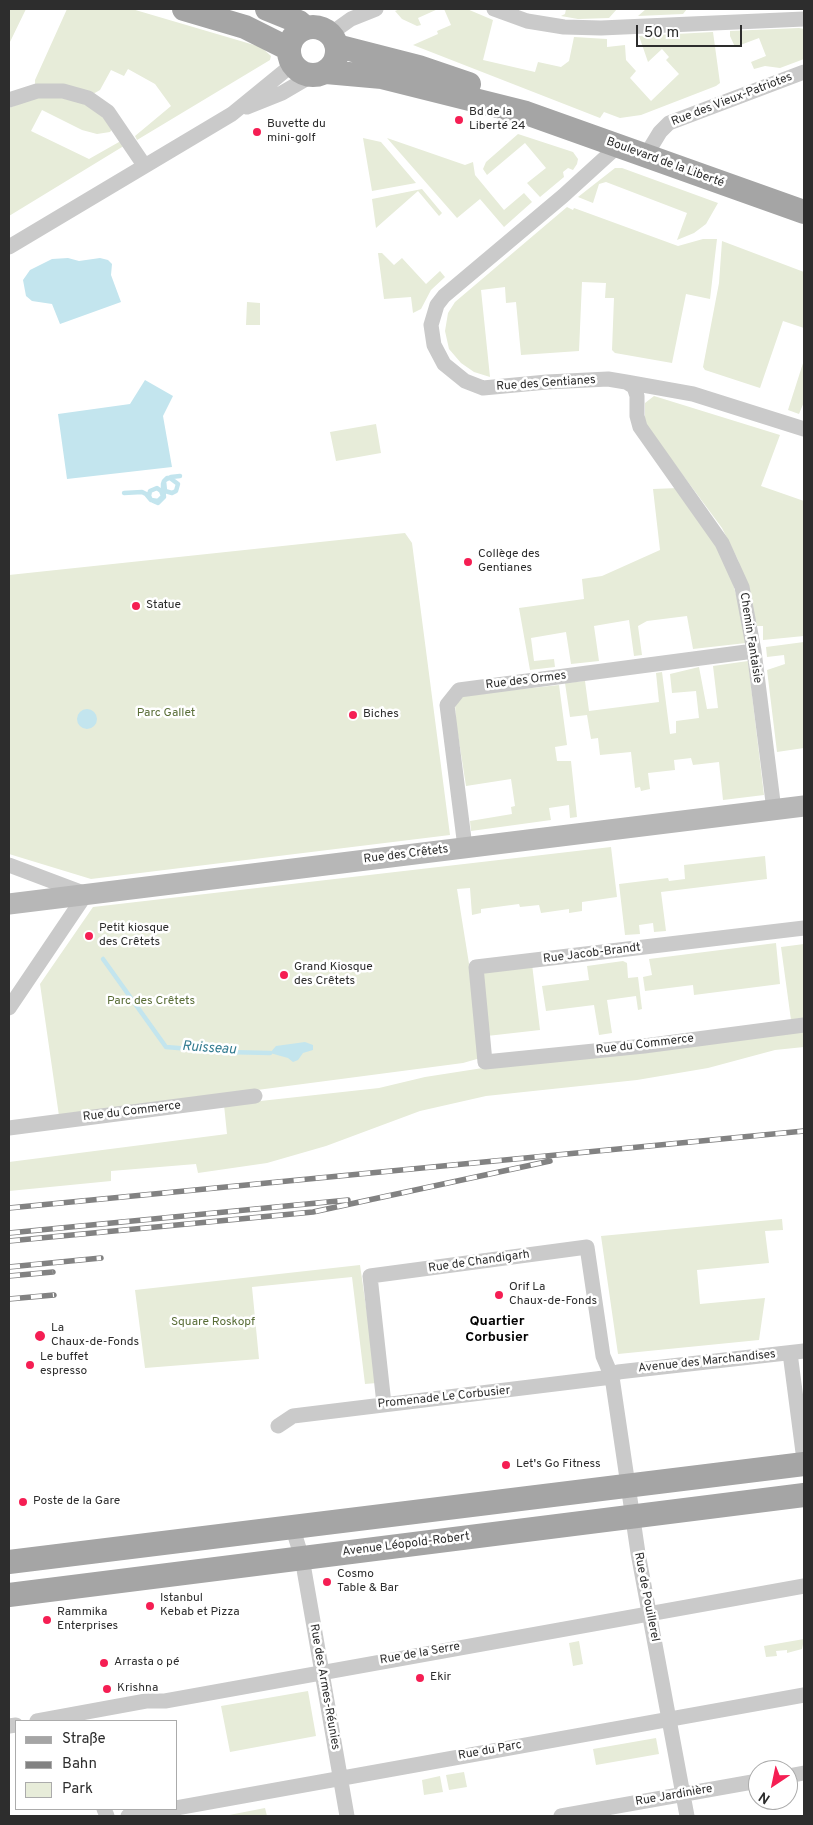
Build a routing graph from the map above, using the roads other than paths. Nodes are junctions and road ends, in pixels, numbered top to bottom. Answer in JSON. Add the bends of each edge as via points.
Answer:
{"nodes":[{"id":1,"x":184,"y":9,"type":"edge"},
{"id":2,"x":267,"y":9,"type":"edge"},
{"id":3,"x":376,"y":9,"type":"edge"},
{"id":4,"x":494,"y":9,"type":"edge"},
{"id":5,"x":804,"y":19,"type":"edge"},
{"id":6,"x":306,"y":28,"type":"junction"},
{"id":7,"x":333,"y":40,"type":"junction"},
{"id":8,"x":304,"y":65,"type":"junction"},
{"id":9,"x":804,"y":72,"type":"edge"},
{"id":10,"x":9,"y":100,"type":"edge"},
{"id":11,"x":526,"y":113,"type":"junction"},
{"id":12,"x":232,"y":114,"type":"junction"},
{"id":13,"x":619,"y":145,"type":"junction"},
{"id":14,"x":646,"y":155,"type":"junction"},
{"id":15,"x":144,"y":165,"type":"junction"},
{"id":16,"x":804,"y":212,"type":"edge"},
{"id":17,"x":9,"y":247,"type":"edge"},
{"id":18,"x":626,"y":382,"type":"junction"},
{"id":19,"x":804,"y":429,"type":"edge"},
{"id":20,"x":754,"y":651,"type":"junction"},
{"id":21,"x":804,"y":806,"type":"edge"},
{"id":22,"x":774,"y":810,"type":"junction"},
{"id":23,"x":465,"y":847,"type":"junction"},
{"id":24,"x":9,"y":865,"type":"edge"},
{"id":25,"x":86,"y":894,"type":"junction"},
{"id":26,"x":9,"y":904,"type":"edge"},
{"id":27,"x":804,"y":928,"type":"edge"},
{"id":28,"x":9,"y":1008,"type":"edge"},
{"id":29,"x":804,"y":1025,"type":"edge"},
{"id":30,"x":485,"y":1062,"type":"joint"},
{"id":31,"x":256,"y":1096,"type":"dead end"},
{"id":32,"x":9,"y":1128,"type":"edge"},
{"id":33,"x":587,"y":1247,"type":"joint"},
{"id":34,"x":797,"y":1352,"type":"edge"},
{"id":35,"x":612,"y":1377,"type":"junction"},
{"id":36,"x":384,"y":1404,"type":"junction"},
{"id":37,"x":278,"y":1426,"type":"dead end"},
{"id":38,"x":804,"y":1460,"type":"edge"},
{"id":39,"x":804,"y":1464,"type":"edge"},
{"id":40,"x":626,"y":1485,"type":"junction"},
{"id":41,"x":804,"y":1495,"type":"edge"},
{"id":42,"x":632,"y":1516,"type":"junction"},
{"id":43,"x":292,"y":1526,"type":"junction"},
{"id":44,"x":302,"y":1558,"type":"junction"},
{"id":45,"x":9,"y":1562,"type":"edge"},
{"id":46,"x":804,"y":1586,"type":"edge"},
{"id":47,"x":9,"y":1595,"type":"edge"},
{"id":48,"x":650,"y":1613,"type":"junction"},
{"id":49,"x":321,"y":1672,"type":"junction"},
{"id":50,"x":804,"y":1695,"type":"edge"},
{"id":51,"x":88,"y":1717,"type":"edge"},
{"id":52,"x":669,"y":1719,"type":"junction"},
{"id":53,"x":50,"y":1720,"type":"edge"},
{"id":54,"x":340,"y":1778,"type":"junction"},
{"id":55,"x":748,"y":1783,"type":"edge"},
{"id":56,"x":683,"y":1794,"type":"junction"},
{"id":57,"x":178,"y":1808,"type":"edge"},
{"id":58,"x":164,"y":1810,"type":"edge"},
{"id":59,"x":128,"y":1816,"type":"edge"},
{"id":60,"x":348,"y":1816,"type":"edge"},
{"id":61,"x":561,"y":1816,"type":"edge"},
{"id":62,"x":687,"y":1816,"type":"edge"}],
"edges":[{"from":1,"to":8,"type":"main road","name":"Boulevard de la Liberté","via":[[246,27]]},
{"from":2,"to":6,"type":"main road"},
{"from":3,"to":7,"type":"street","via":[[351,19]]},
{"from":4,"to":5,"type":"street","via":[[527,21],[564,27]]},
{"from":6,"to":7,"type":"main road","name":"Boulevard de la Liberté","via":[[319,28]]},
{"from":6,"to":8,"type":"main road","via":[[294,36]]},
{"from":7,"to":8,"type":"main road","via":[[335,61]]},
{"from":7,"to":11,"type":"main road","name":"Boulevard de la Liberté","via":[[467,83]]},
{"from":8,"to":11,"type":"main road","name":"Boulevard de la Liberté","via":[[382,77]]},
{"from":8,"to":12,"type":"street"},
{"from":8,"to":12,"type":"street","via":[[282,93]]},
{"from":9,"to":14,"type":"street","name":"Rue des Vieux-Patriotes","via":[[669,123]]},
{"from":10,"to":15,"type":"street","via":[[37,91],[88,98],[108,112]]},
{"from":11,"to":13,"type":"main road","name":"Boulevard de la Liberté"},
{"from":12,"to":15,"type":"street"},
{"from":13,"to":14,"type":"main road","name":"Boulevard de la Liberté"},
{"from":13,"to":18,"type":"street","name":"Rue des Gentianes","via":[[444,296],[437,305],[431,325],[434,345],[444,364],[460,378],[482,388],[608,379]]},
{"from":14,"to":16,"type":"main road","name":"Boulevard de la Liberté"},
{"from":15,"to":17,"type":"street"},
{"from":18,"to":19,"type":"street","name":"Rue des Gentianes","via":[[693,394]]},
{"from":18,"to":20,"type":"street","name":"Chemin Fantaisie","via":[[634,387],[637,396],[640,427],[732,560],[742,587]]},
{"from":20,"to":22,"type":"street","name":"Chemin Fantaisie"},
{"from":20,"to":23,"type":"street","name":"Rue des Ormes","via":[[459,690],[447,705]]},
{"from":21,"to":22,"type":"street","name":"Rue des Crêtets"},
{"from":22,"to":23,"type":"street","name":"Rue des Crêtets"},
{"from":23,"to":25,"type":"street","name":"Rue des Crêtets"},
{"from":24,"to":25,"type":"street"},
{"from":25,"to":26,"type":"street","name":"Rue des Crêtets"},
{"from":25,"to":28,"type":"street"},
{"from":27,"to":30,"type":"street","name":"Rue Jacob-Brandt","via":[[476,967]]},
{"from":29,"to":30,"type":"street","name":"Rue du Commerce"},
{"from":31,"to":32,"type":"street","name":"Rue du Commerce"},
{"from":33,"to":35,"type":"street","name":"Rue de Pouillerel","via":[[603,1356]]},
{"from":33,"to":36,"type":"street","name":"Rue de Chandigarh","via":[[370,1276]]},
{"from":34,"to":35,"type":"street","name":"Avenue des Marchandises","via":[[618,1372]]},
{"from":34,"to":38,"type":"street"},
{"from":35,"to":36,"type":"street","name":"Promenade Le Corbusier"},
{"from":35,"to":40,"type":"street","name":"Rue de Pouillerel"},
{"from":36,"to":37,"type":"street","name":"Promenade Le Corbusier","via":[[293,1416]]},
{"from":39,"to":40,"type":"main road"},
{"from":40,"to":42,"type":"street","name":"Rue de Pouillerel"},
{"from":40,"to":43,"type":"main road"},
{"from":41,"to":42,"type":"main road","name":"Avenue Léopold-Robert"},
{"from":42,"to":44,"type":"main road","name":"Avenue Léopold-Robert"},
{"from":42,"to":48,"type":"street","name":"Rue de Pouillerel"},
{"from":43,"to":44,"type":"street"},
{"from":43,"to":45,"type":"main road"},
{"from":44,"to":47,"type":"main road","name":"Avenue Léopold-Robert"},
{"from":44,"to":49,"type":"street","name":"Rue des Armes-Réunies"},
{"from":46,"to":48,"type":"street","name":"Rue de la Serre"},
{"from":48,"to":49,"type":"street","name":"Rue de la Serre"},
{"from":48,"to":52,"type":"street","name":"Rue de Pouillerel"},
{"from":49,"to":51,"type":"street","name":"Rue de la Serre"},
{"from":49,"to":54,"type":"street","name":"Rue des Armes-Réunies"},
{"from":50,"to":52,"type":"street","name":"Rue du Parc"},
{"from":51,"to":53,"type":"street","name":"Rue de la Serre"},
{"from":52,"to":54,"type":"street","name":"Rue du Parc"},
{"from":52,"to":56,"type":"street","name":"Rue de Pouillerel"},
{"from":54,"to":57,"type":"street","name":"Rue du Parc"},
{"from":54,"to":60,"type":"street","name":"Rue des Armes-Réunies"},
{"from":55,"to":56,"type":"street","name":"Rue Jardinière"},
{"from":56,"to":61,"type":"street","name":"Rue Jardinière"},
{"from":56,"to":62,"type":"street","name":"Rue de Pouillerel"},
{"from":58,"to":59,"type":"street"}]}
